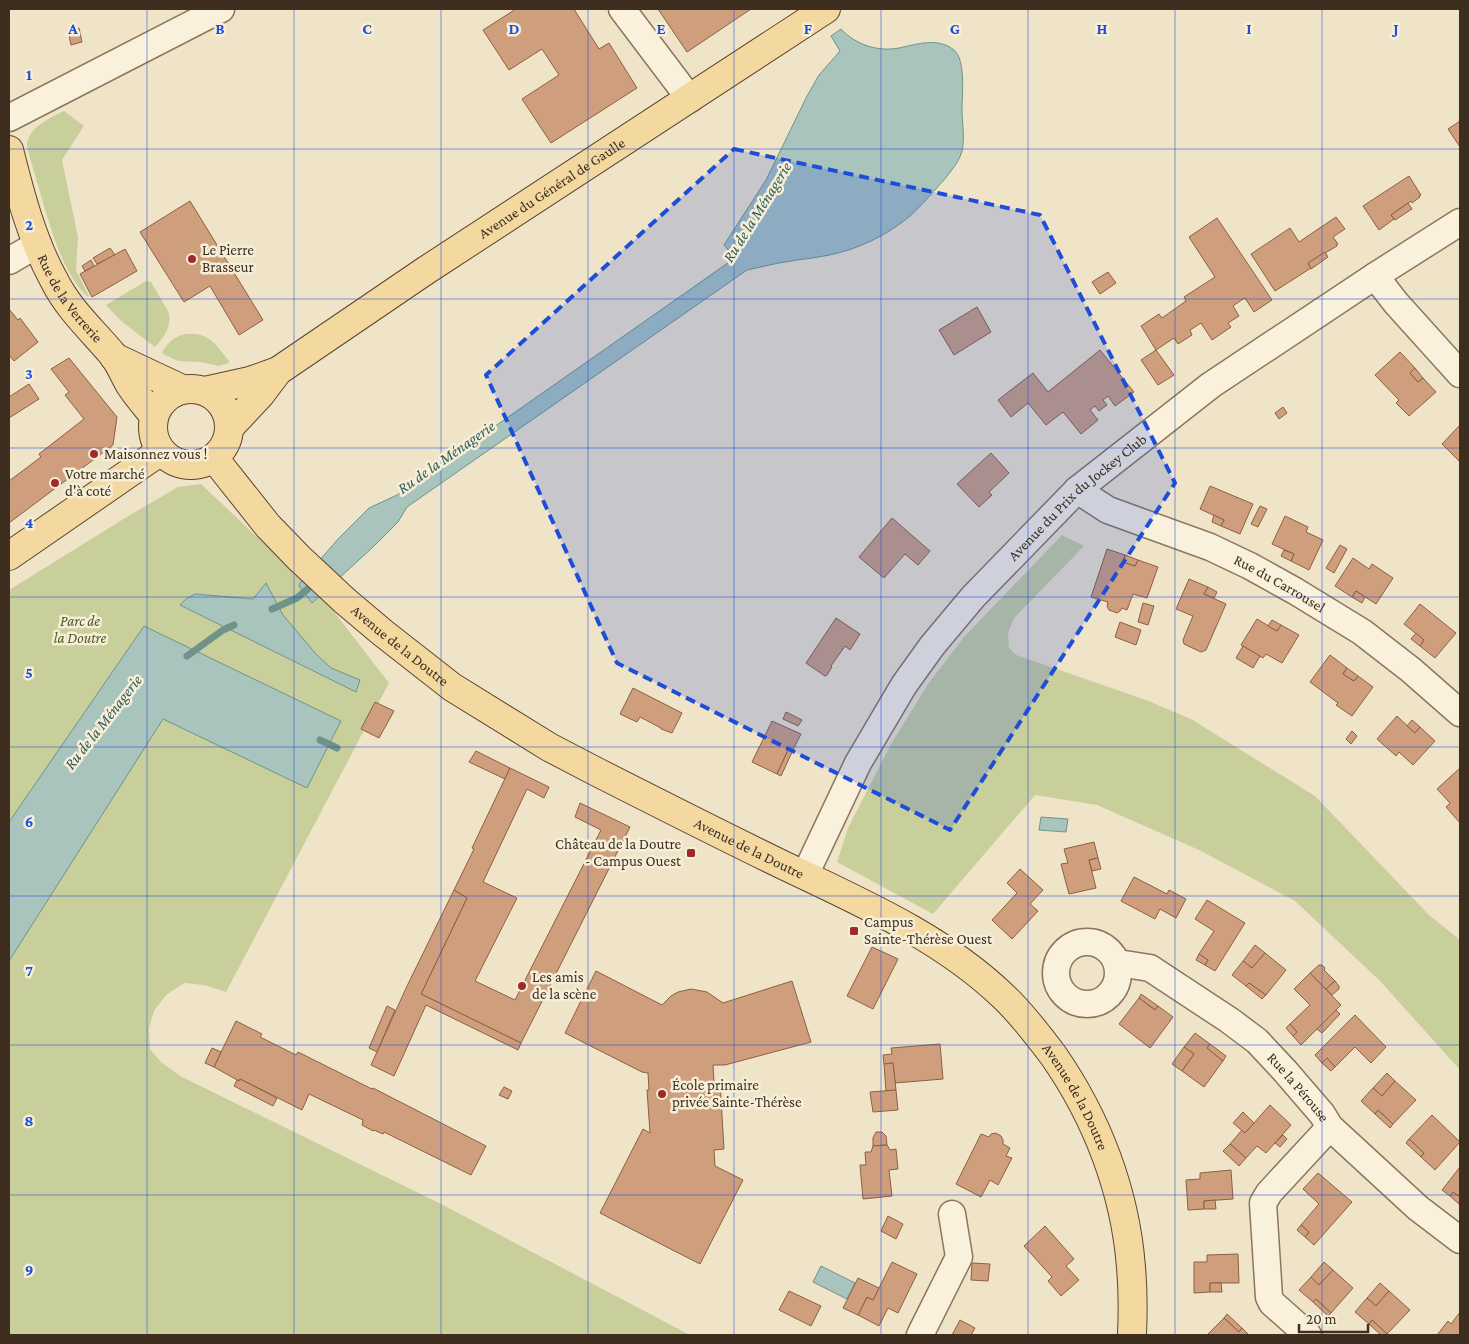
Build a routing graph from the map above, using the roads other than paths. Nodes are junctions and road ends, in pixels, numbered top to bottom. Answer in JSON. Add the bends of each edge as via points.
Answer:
{"nodes":[{"id":1,"x":221,"y":9,"type":"edge"},
{"id":2,"x":622,"y":9,"type":"edge"},
{"id":3,"x":826,"y":9,"type":"edge"},
{"id":4,"x":690,"y":99,"type":"junction"},
{"id":5,"x":9,"y":118,"type":"edge"},
{"id":6,"x":9,"y":150,"type":"edge"},
{"id":7,"x":9,"y":197,"type":"edge"},
{"id":8,"x":1460,"y":222,"type":"edge"},
{"id":9,"x":34,"y":233,"type":"junction"},
{"id":10,"x":9,"y":261,"type":"edge"},
{"id":11,"x":1375,"y":276,"type":"junction"},
{"id":12,"x":114,"y":356,"type":"junction"},
{"id":13,"x":278,"y":371,"type":"junction"},
{"id":14,"x":1460,"y":374,"type":"edge"},
{"id":15,"x":193,"y":390,"type":"junction"},
{"id":16,"x":154,"y":416,"type":"junction"},
{"id":17,"x":229,"y":428,"type":"junction"},
{"id":18,"x":161,"y":451,"type":"junction"},
{"id":19,"x":214,"y":458,"type":"junction"},
{"id":20,"x":1077,"y":490,"type":"junction"},
{"id":21,"x":9,"y":556,"type":"edge"},
{"id":22,"x":1460,"y":713,"type":"edge"},
{"id":23,"x":804,"y":875,"type":"junction"},
{"id":24,"x":1118,"y":964,"type":"dead end"},
{"id":25,"x":1330,"y":1127,"type":"junction"},
{"id":26,"x":952,"y":1214,"type":"dead end"},
{"id":27,"x":1460,"y":1240,"type":"edge"},
{"id":28,"x":920,"y":1335,"type":"edge"},
{"id":29,"x":1132,"y":1335,"type":"edge"},
{"id":30,"x":1308,"y":1335,"type":"edge"}],
"edges":[{"from":1,"to":5,"type":"street"},
{"from":2,"to":4,"type":"street"},
{"from":3,"to":4,"type":"main road","name":"Avenue du Général de Gaulle"},
{"from":4,"to":13,"type":"main road","name":"Avenue du Général de Gaulle"},
{"from":6,"to":9,"type":"main road","name":"Rue de la Verrerie"},
{"from":7,"to":9,"type":"street"},
{"from":8,"to":11,"type":"street","name":"Avenue du Prix du Jockey Club"},
{"from":9,"to":10,"type":"street"},
{"from":9,"to":12,"type":"main road","name":"Rue de la Verrerie","via":[[64,298]]},
{"from":11,"to":14,"type":"street"},
{"from":11,"to":20,"type":"street","name":"Avenue du Prix du Jockey Club","via":[[1211,385]]},
{"from":12,"to":15,"type":"main road","name":"Rue de la Verrerie"},
{"from":12,"to":16,"type":"main road","name":"Rue de la Verrerie"},
{"from":13,"to":15,"type":"main road","name":"Avenue du Général de Gaulle","via":[[250,381]]},
{"from":13,"to":17,"type":"main road","name":"Avenue du Général de Gaulle"},
{"from":15,"to":16,"type":"main road","via":[[169,394]]},
{"from":15,"to":17,"type":"main road","via":[[215,397],[223,405]]},
{"from":16,"to":18,"type":"main road","via":[[154,440]]},
{"from":17,"to":19,"type":"main road","via":[[222,450]]},
{"from":18,"to":19,"type":"main road","via":[[179,464],[203,463]]},
{"from":18,"to":21,"type":"main road"},
{"from":19,"to":23,"type":"main road","name":"Avenue de la Doutre","via":[[268,526],[299,558],[345,601],[452,687],[549,747]]},
{"from":20,"to":22,"type":"street","name":"Rue du Carrousel","via":[[1108,510],[1210,546],[1295,590],[1362,632]]},
{"from":20,"to":23,"type":"street","name":"Avenue du Prix du Jockey Club","via":[[973,597],[904,685],[858,763]]},
{"from":23,"to":29,"type":"main road","name":"Avenue de la Doutre","via":[[910,928],[976,973],[1005,997],[1062,1068],[1096,1129],[1113,1174],[1132,1267]]},
{"from":24,"to":25,"type":"street","name":"Rue la Pérouse","via":[[1150,968],[1257,1041]]},
{"from":25,"to":27,"type":"street","name":"Rue la Pérouse","via":[[1418,1208]]},
{"from":25,"to":30,"type":"street","via":[[1263,1203],[1269,1297]]},
{"from":26,"to":28,"type":"street","via":[[959,1257]]}]}
